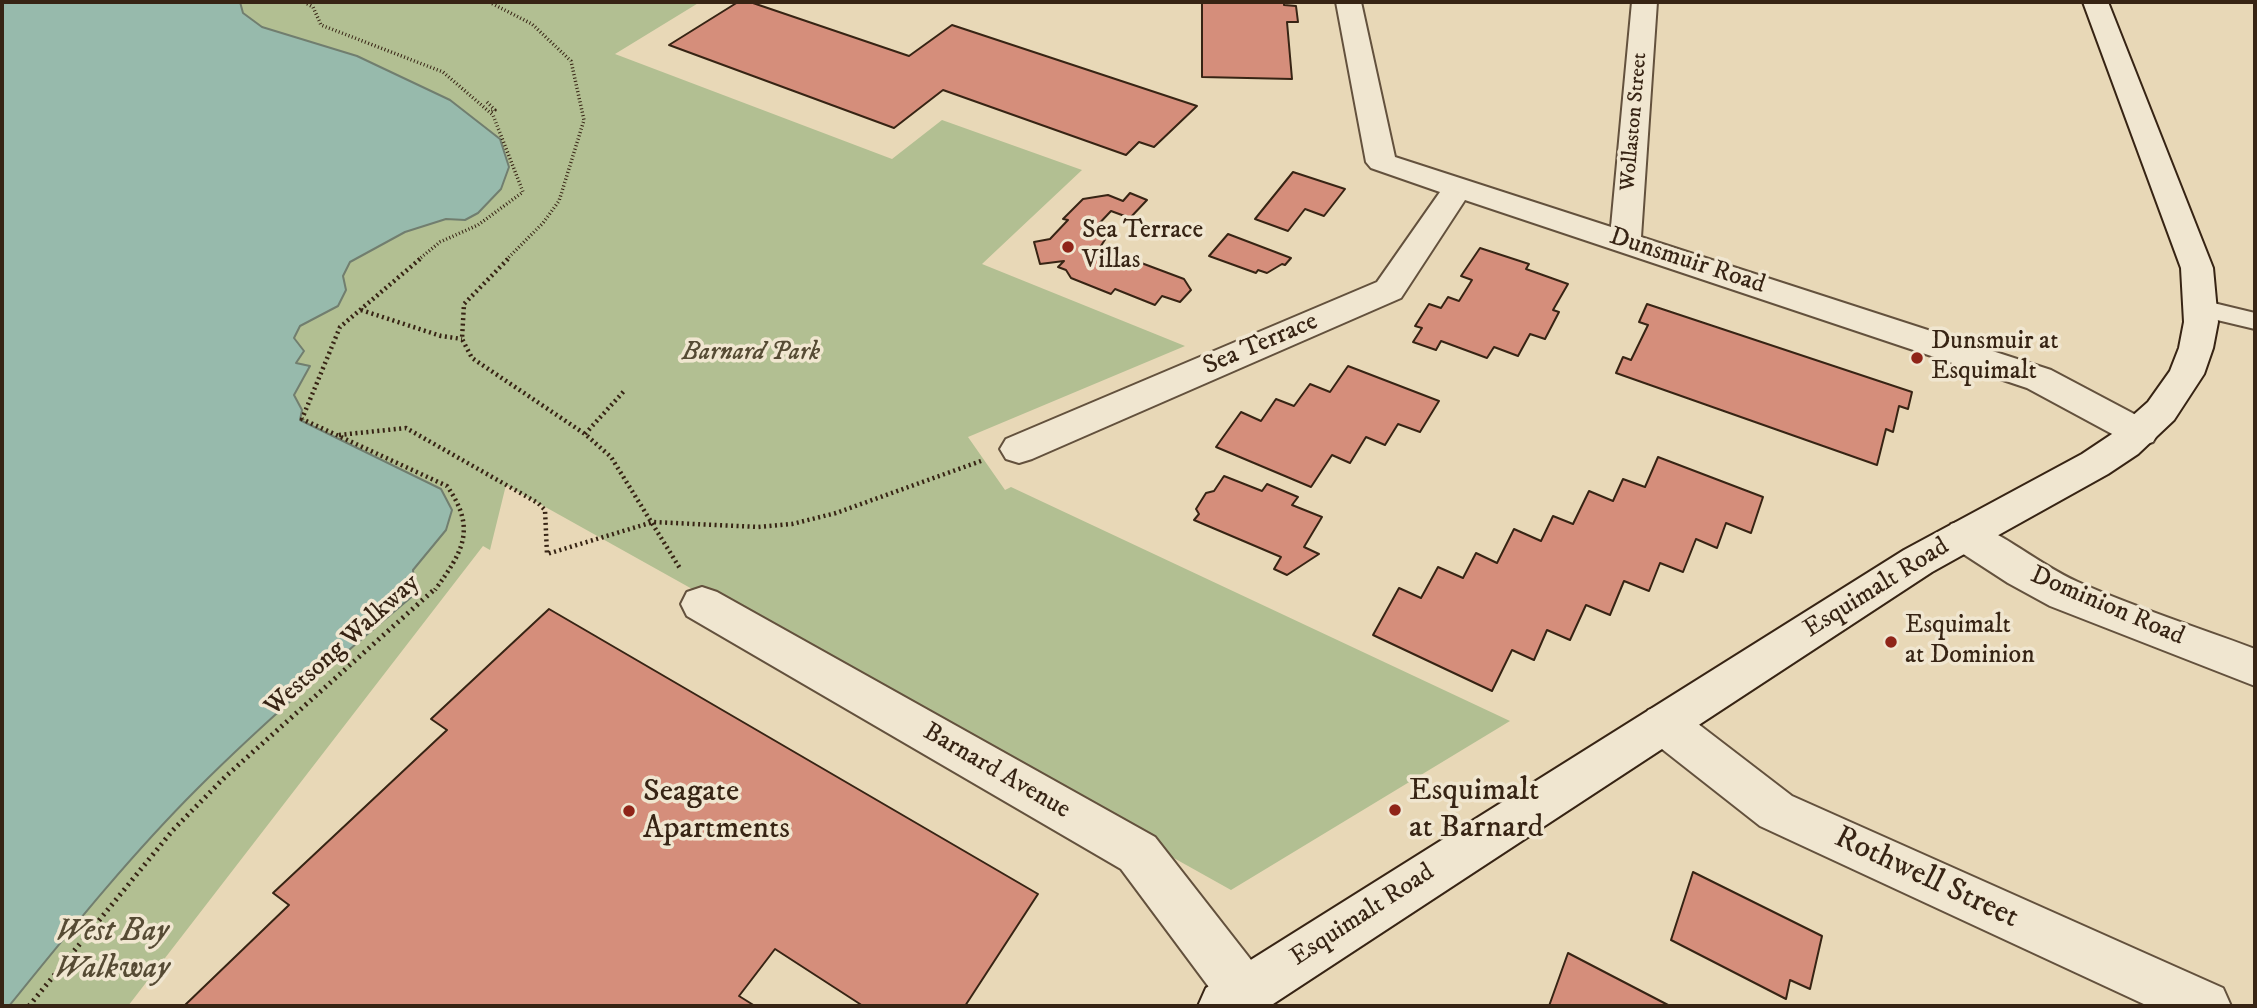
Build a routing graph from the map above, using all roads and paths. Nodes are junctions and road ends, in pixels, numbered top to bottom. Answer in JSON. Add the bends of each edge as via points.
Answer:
{"nodes":[{"id":1,"x":304,"y":2,"type":"edge"},
{"id":2,"x":489,"y":2,"type":"edge"},
{"id":3,"x":1348,"y":2,"type":"edge"},
{"id":4,"x":1645,"y":2,"type":"edge"},
{"id":5,"x":2095,"y":2,"type":"edge"},
{"id":6,"x":487,"y":102,"type":"dead end"},
{"id":7,"x":490,"y":112,"type":"junction"},
{"id":8,"x":1458,"y":188,"type":"junction"},
{"id":9,"x":1625,"y":242,"type":"junction"},
{"id":10,"x":2201,"y":308,"type":"junction"},
{"id":11,"x":360,"y":310,"type":"junction"},
{"id":12,"x":2255,"y":321,"type":"edge"},
{"id":13,"x":462,"y":339,"type":"junction"},
{"id":14,"x":625,"y":390,"type":"dead end"},
{"id":15,"x":2140,"y":433,"type":"junction"},
{"id":16,"x":585,"y":434,"type":"junction"},
{"id":17,"x":336,"y":435,"type":"junction"},
{"id":18,"x":1018,"y":449,"type":"joint"},
{"id":19,"x":653,"y":522,"type":"junction"},
{"id":20,"x":1965,"y":535,"type":"junction"},
{"id":21,"x":702,"y":604,"type":"joint"},
{"id":22,"x":2255,"y":667,"type":"edge"},
{"id":23,"x":1664,"y":724,"type":"junction"},
{"id":24,"x":1234,"y":999,"type":"edge"},
{"id":25,"x":29,"y":1006,"type":"edge"},
{"id":26,"x":2205,"y":1006,"type":"edge"}],
"edges":[{"from":1,"to":7,"type":"path","name":"Westsong Walkway","via":[[313,7],[321,25],[443,72]]},
{"from":2,"to":13,"type":"path","via":[[532,24],[571,61],[582,136],[559,201],[464,304]]},
{"from":3,"to":8,"type":"street","name":"Dunsmuir Road","via":[[1381,162]]},
{"from":4,"to":9,"type":"street","name":"Wollaston Street"},
{"from":5,"to":10,"type":"street","name":"Esquimalt Road","via":[[2189,242]]},
{"from":6,"to":7,"type":"path","via":[[495,110]]},
{"from":7,"to":11,"type":"path","name":"Westsong Walkway","via":[[523,192],[478,225],[440,242]]},
{"from":8,"to":9,"type":"street","name":"Dunsmuir Road"},
{"from":8,"to":18,"type":"street","name":"Sea Terrace","via":[[1390,290]]},
{"from":9,"to":15,"type":"street","name":"Dunsmuir Road","via":[[2039,379]]},
{"from":10,"to":12,"type":"lane"},
{"from":10,"to":15,"type":"street","name":"Esquimalt Road","via":[[2196,348],[2186,374],[2171,399]]},
{"from":11,"to":13,"type":"path"},
{"from":11,"to":17,"type":"path","name":"Westsong Walkway","via":[[340,327],[302,419]]},
{"from":13,"to":16,"type":"path","via":[[472,358]]},
{"from":14,"to":16,"type":"path"},
{"from":15,"to":20,"type":"street","name":"Esquimalt Road","via":[[2095,464]]},
{"from":16,"to":19,"type":"path","via":[[611,457]]},
{"from":17,"to":19,"type":"path","via":[[406,428],[545,510],[547,554]]},
{"from":17,"to":25,"type":"path","name":"Westsong Walkway","via":[[447,485],[466,517],[465,540],[455,561],[434,593],[225,777],[173,830]]},
{"from":18,"to":19,"type":"path","via":[[792,524]]},
{"from":19,"to":21,"type":"path"},
{"from":20,"to":22,"type":"street","name":"Dominion Road","via":[[2064,594]]},
{"from":20,"to":23,"type":"street","name":"Esquimalt Road"},
{"from":21,"to":24,"type":"street","name":"Barnard Avenue","via":[[1138,853]]},
{"from":23,"to":24,"type":"street","name":"Esquimalt Road"},
{"from":23,"to":26,"type":"street","name":"Rothwell Street","via":[[1776,811]]}]}
